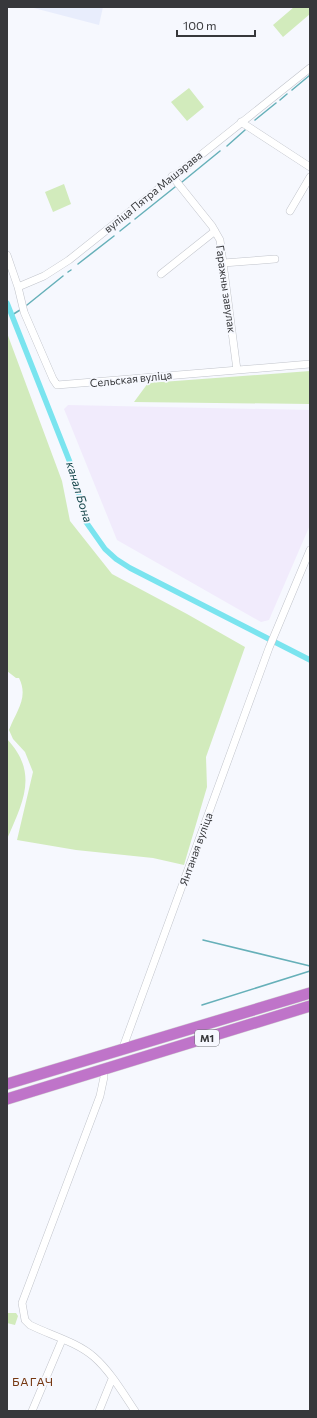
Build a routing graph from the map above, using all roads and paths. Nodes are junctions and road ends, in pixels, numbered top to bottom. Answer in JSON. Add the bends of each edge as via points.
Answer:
{"nodes":[{"id":1,"x":310,"y":68,"type":"edge"},
{"id":2,"x":241,"y":122,"type":"junction"},
{"id":3,"x":310,"y":168,"type":"edge"},
{"id":4,"x":172,"y":176,"type":"junction"},
{"id":5,"x":310,"y":177,"type":"edge"},
{"id":6,"x":290,"y":210,"type":"dead end"},
{"id":7,"x":215,"y":231,"type":"junction"},
{"id":8,"x":7,"y":255,"type":"edge"},
{"id":9,"x":275,"y":260,"type":"dead end"},
{"id":10,"x":223,"y":263,"type":"junction"},
{"id":11,"x":161,"y":274,"type":"dead end"},
{"id":12,"x":18,"y":287,"type":"junction"},
{"id":13,"x":310,"y":364,"type":"edge"},
{"id":14,"x":237,"y":370,"type":"junction"},
{"id":15,"x":310,"y":550,"type":"edge"},
{"id":16,"x":310,"y":993,"type":"edge"},
{"id":17,"x":310,"y":1006,"type":"edge"},
{"id":18,"x":122,"y":1050,"type":"junction"},
{"id":19,"x":103,"y":1070,"type":"junction"},
{"id":20,"x":7,"y":1084,"type":"edge"},
{"id":21,"x":7,"y":1099,"type":"edge"},
{"id":22,"x":62,"y":1340,"type":"junction"},
{"id":23,"x":112,"y":1379,"type":"junction"},
{"id":24,"x":32,"y":1411,"type":"edge"},
{"id":25,"x":99,"y":1411,"type":"edge"},
{"id":26,"x":135,"y":1411,"type":"edge"}],
"edges":[{"from":1,"to":2,"type":"street","name":"вуліца Пятра Машэрава"},
{"from":2,"to":3,"type":"street"},
{"from":2,"to":4,"type":"street","name":"вуліца Пятра Машэрава"},
{"from":4,"to":7,"type":"street","name":"Гаражны завулак"},
{"from":4,"to":12,"type":"street","name":"вуліца Пятра Машэрава","via":[[69,260],[44,276]]},
{"from":5,"to":6,"type":"street"},
{"from":7,"to":10,"type":"street","name":"Гаражны завулак","via":[[220,240]]},
{"from":7,"to":11,"type":"street"},
{"from":8,"to":12,"type":"street"},
{"from":9,"to":10,"type":"street"},
{"from":10,"to":14,"type":"street","name":"Гаражны завулак"},
{"from":12,"to":14,"type":"street","name":"Сельская вуліца","via":[[24,312],[57,385]]},
{"from":13,"to":14,"type":"street","name":"Сельская вуліца"},
{"from":15,"to":18,"type":"street","name":"Янтаная вуліца","via":[[269,648]]},
{"from":16,"to":18,"type":"highway","number":"М1"},
{"from":17,"to":19,"type":"highway","number":"М1"},
{"from":18,"to":20,"type":"highway","number":"М1"},
{"from":19,"to":21,"type":"highway","number":"М1"},
{"from":19,"to":22,"type":"street","via":[[100,1096],[22,1303],[25,1320],[30,1325]]},
{"from":22,"to":23,"type":"street","via":[[94,1356]]},
{"from":22,"to":24,"type":"street"},
{"from":23,"to":25,"type":"street"},
{"from":23,"to":26,"type":"street"}]}
